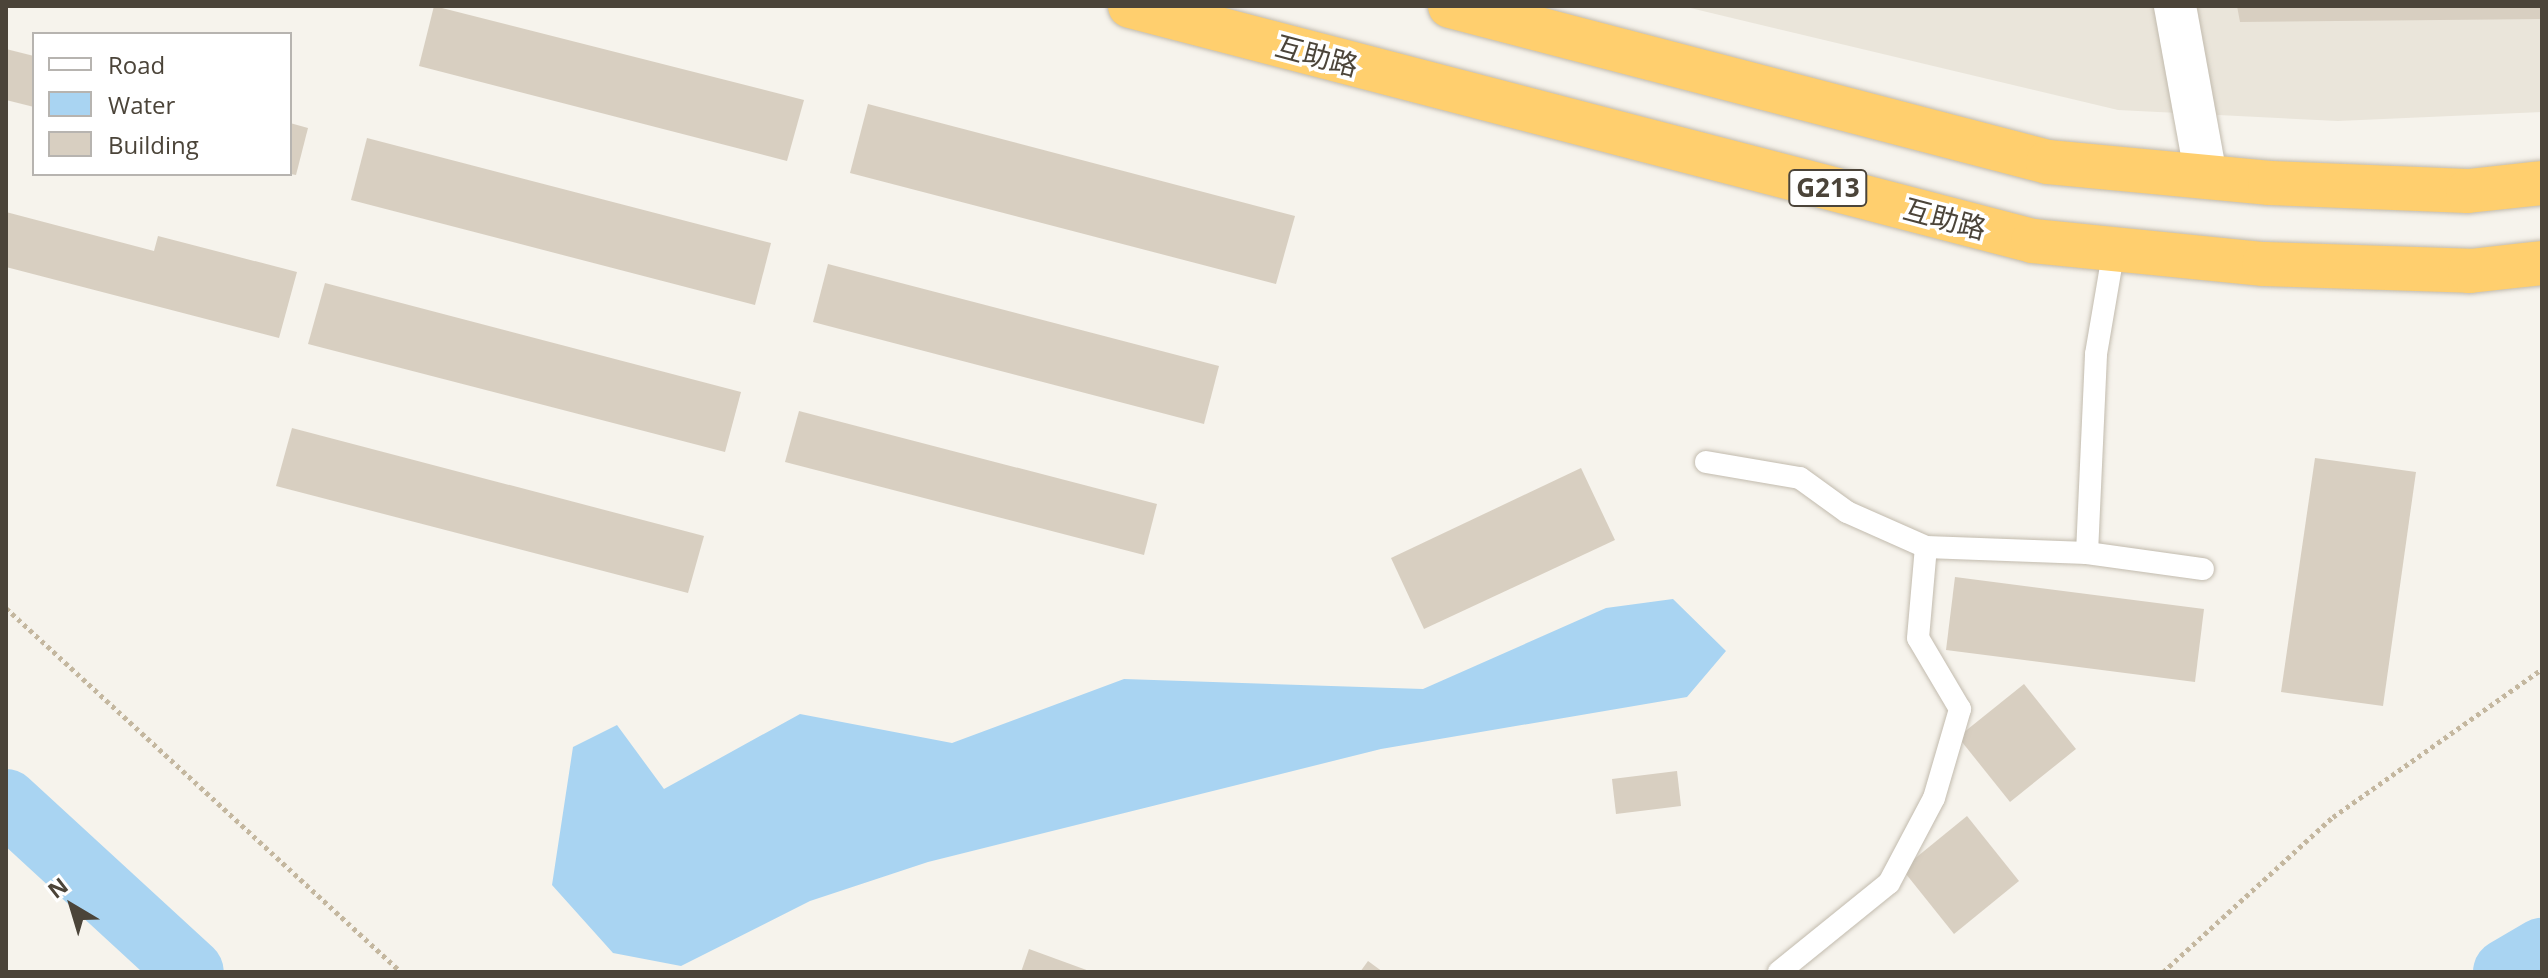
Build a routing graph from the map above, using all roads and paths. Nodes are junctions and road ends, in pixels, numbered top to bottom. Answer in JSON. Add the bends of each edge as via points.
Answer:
{"nodes":[{"id":1,"x":1130,"y":6,"type":"edge"},
{"id":2,"x":1450,"y":6,"type":"edge"},
{"id":3,"x":2175,"y":6,"type":"edge"},
{"id":4,"x":2206,"y":177,"type":"junction"},
{"id":5,"x":2542,"y":183,"type":"edge"},
{"id":6,"x":2114,"y":249,"type":"junction"},
{"id":7,"x":2542,"y":263,"type":"edge"},
{"id":8,"x":1706,"y":462,"type":"dead end"},
{"id":9,"x":1926,"y":547,"type":"junction"},
{"id":10,"x":2087,"y":553,"type":"junction"},
{"id":11,"x":2203,"y":569,"type":"dead end"},
{"id":12,"x":6,"y":608,"type":"edge"},
{"id":13,"x":2542,"y":669,"type":"edge"},
{"id":14,"x":401,"y":972,"type":"edge"},
{"id":15,"x":1779,"y":972,"type":"edge"},
{"id":16,"x":2163,"y":972,"type":"edge"}],
"edges":[{"from":1,"to":6,"type":"highway","name":"互助路","number":"G213","via":[[2033,241]]},
{"from":2,"to":4,"type":"highway","via":[[2048,162]]},
{"from":3,"to":4,"type":"street"},
{"from":4,"to":5,"type":"highway","via":[[2468,191]]},
{"from":6,"to":7,"type":"highway","name":"互助路","number":"G213","via":[[2264,264],[2470,271]]},
{"from":6,"to":10,"type":"lane","via":[[2096,354]]},
{"from":8,"to":9,"type":"lane","via":[[1800,478],[1847,512]]},
{"from":9,"to":10,"type":"lane"},
{"from":9,"to":15,"type":"lane","via":[[1918,638],[1960,709],[1934,798],[1889,883]]},
{"from":10,"to":11,"type":"lane"},
{"from":12,"to":14,"type":"path"},
{"from":13,"to":16,"type":"path","via":[[2333,817]]}]}
